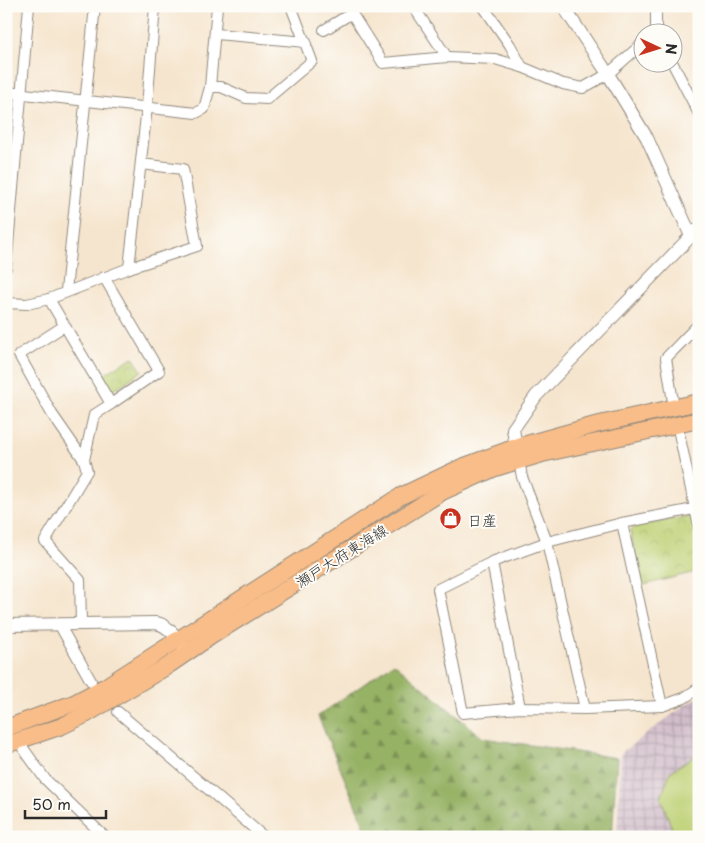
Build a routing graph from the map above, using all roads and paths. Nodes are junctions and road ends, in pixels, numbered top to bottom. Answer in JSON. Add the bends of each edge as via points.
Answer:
{"nodes":[{"id":1,"x":29,"y":6,"type":"edge"},
{"id":2,"x":95,"y":6,"type":"edge"},
{"id":3,"x":155,"y":6,"type":"edge"},
{"id":4,"x":217,"y":6,"type":"edge"},
{"id":5,"x":291,"y":6,"type":"edge"},
{"id":6,"x":413,"y":6,"type":"edge"},
{"id":7,"x":483,"y":6,"type":"edge"},
{"id":8,"x":563,"y":6,"type":"edge"},
{"id":9,"x":656,"y":6,"type":"edge"},
{"id":10,"x":349,"y":10,"type":"edge"},
{"id":11,"x":656,"y":22,"type":"edge"},
{"id":12,"x":324,"y":30,"type":"dead end"},
{"id":13,"x":216,"y":34,"type":"junction"},
{"id":14,"x":306,"y":42,"type":"junction"},
{"id":15,"x":632,"y":53,"type":"edge"},
{"id":16,"x":447,"y":57,"type":"junction"},
{"id":17,"x":522,"y":67,"type":"junction"},
{"id":18,"x":677,"y":72,"type":"edge"},
{"id":19,"x":608,"y":74,"type":"junction"},
{"id":20,"x":210,"y":86,"type":"junction"},
{"id":21,"x":6,"y":92,"type":"edge"},
{"id":22,"x":21,"y":93,"type":"junction"},
{"id":23,"x":86,"y":101,"type":"junction"},
{"id":24,"x":147,"y":107,"type":"junction"},
{"id":25,"x":699,"y":114,"type":"edge"},
{"id":26,"x":140,"y":164,"type":"junction"},
{"id":27,"x":695,"y":232,"type":"edge"},
{"id":28,"x":6,"y":268,"type":"edge"},
{"id":29,"x":128,"y":268,"type":"junction"},
{"id":30,"x":104,"y":277,"type":"junction"},
{"id":31,"x":66,"y":292,"type":"junction"},
{"id":32,"x":49,"y":299,"type":"junction"},
{"id":33,"x":6,"y":303,"type":"edge"},
{"id":34,"x":64,"y":326,"type":"junction"},
{"id":35,"x":697,"y":331,"type":"edge"},
{"id":36,"x":699,"y":402,"type":"edge"},
{"id":37,"x":111,"y":404,"type":"junction"},
{"id":38,"x":674,"y":408,"type":"junction"},
{"id":39,"x":699,"y":420,"type":"edge"},
{"id":40,"x":677,"y":424,"type":"junction"},
{"id":41,"x":517,"y":454,"type":"junction"},
{"id":42,"x":84,"y":460,"type":"junction"},
{"id":43,"x":697,"y":508,"type":"edge"},
{"id":44,"x":622,"y":522,"type":"junction"},
{"id":45,"x":699,"y":527,"type":"edge"},
{"id":46,"x":547,"y":542,"type":"junction"},
{"id":47,"x":492,"y":562,"type":"junction"},
{"id":48,"x":81,"y":623,"type":"junction"},
{"id":49,"x":59,"y":624,"type":"junction"},
{"id":50,"x":6,"y":625,"type":"edge"},
{"id":51,"x":183,"y":647,"type":"junction"},
{"id":52,"x":91,"y":681,"type":"dead end"},
{"id":53,"x":699,"y":688,"type":"edge"},
{"id":54,"x":662,"y":706,"type":"junction"},
{"id":55,"x":520,"y":708,"type":"junction"},
{"id":56,"x":585,"y":709,"type":"junction"},
{"id":57,"x":118,"y":712,"type":"dead end"},
{"id":58,"x":7,"y":727,"type":"edge"},
{"id":59,"x":12,"y":743,"type":"edge"},
{"id":60,"x":105,"y":837,"type":"edge"},
{"id":61,"x":264,"y":837,"type":"edge"}],
"edges":[{"from":1,"to":22,"type":"street"},
{"from":2,"to":23,"type":"street"},
{"from":3,"to":24,"type":"street"},
{"from":4,"to":13,"type":"street"},
{"from":5,"to":14,"type":"street"},
{"from":6,"to":16,"type":"street"},
{"from":7,"to":17,"type":"street"},
{"from":8,"to":19,"type":"street"},
{"from":9,"to":11,"type":"street"},
{"from":10,"to":12,"type":"street"},
{"from":10,"to":16,"type":"street","via":[[383,63]]},
{"from":13,"to":14,"type":"street"},
{"from":13,"to":20,"type":"street"},
{"from":14,"to":20,"type":"street","via":[[312,61],[267,99],[246,98],[221,87]]},
{"from":15,"to":19,"type":"street"},
{"from":16,"to":17,"type":"street","via":[[495,59]]},
{"from":17,"to":19,"type":"street","via":[[563,84],[583,88]]},
{"from":18,"to":25,"type":"street"},
{"from":19,"to":27,"type":"street","via":[[647,138]]},
{"from":20,"to":24,"type":"street","via":[[204,109],[196,113]]},
{"from":21,"to":22,"type":"street"},
{"from":22,"to":23,"type":"street"},
{"from":22,"to":28,"type":"street"},
{"from":23,"to":24,"type":"street"},
{"from":23,"to":31,"type":"street"},
{"from":24,"to":26,"type":"street"},
{"from":26,"to":29,"type":"street"},
{"from":26,"to":29,"type":"street","via":[[183,169],[197,246]]},
{"from":27,"to":41,"type":"street","via":[[536,396],[514,429]]},
{"from":29,"to":30,"type":"street"},
{"from":30,"to":31,"type":"street"},
{"from":30,"to":37,"type":"street","via":[[158,371]]},
{"from":31,"to":32,"type":"street"},
{"from":32,"to":33,"type":"street","via":[[27,304]]},
{"from":32,"to":34,"type":"street"},
{"from":34,"to":37,"type":"street"},
{"from":34,"to":42,"type":"street","via":[[19,355],[52,414]]},
{"from":35,"to":38,"type":"street","via":[[666,358]]},
{"from":36,"to":38,"type":"main road","name":"瀬戸大府東海線"},
{"from":37,"to":42,"type":"street","via":[[94,415]]},
{"from":38,"to":41,"type":"main road","name":"瀬戸大府東海線","via":[[594,425]]},
{"from":39,"to":40,"type":"main road","name":"瀬戸大府東海線"},
{"from":40,"to":41,"type":"main road","name":"瀬戸大府東海線","via":[[542,454]]},
{"from":40,"to":43,"type":"street"},
{"from":41,"to":46,"type":"street","via":[[522,477]]},
{"from":41,"to":51,"type":"main road","name":"瀬戸大府東海線","via":[[462,467],[401,496]]},
{"from":42,"to":48,"type":"street","via":[[88,471],[45,541],[80,580]]},
{"from":43,"to":44,"type":"street"},
{"from":43,"to":45,"type":"street"},
{"from":44,"to":46,"type":"street"},
{"from":44,"to":54,"type":"street"},
{"from":46,"to":47,"type":"street"},
{"from":46,"to":56,"type":"street"},
{"from":47,"to":55,"type":"street"},
{"from":47,"to":55,"type":"street","via":[[438,589],[463,713]]},
{"from":48,"to":49,"type":"street"},
{"from":48,"to":51,"type":"street","via":[[162,624]]},
{"from":49,"to":50,"type":"street"},
{"from":49,"to":52,"type":"street"},
{"from":51,"to":58,"type":"main road","name":"瀬戸大府東海線","via":[[74,703]]},
{"from":51,"to":59,"type":"main road","name":"瀬戸大府東海線","via":[[85,715]]},
{"from":53,"to":54,"type":"street"},
{"from":54,"to":56,"type":"street"},
{"from":55,"to":56,"type":"street"},
{"from":57,"to":61,"type":"street"},
{"from":59,"to":60,"type":"street"}]}
